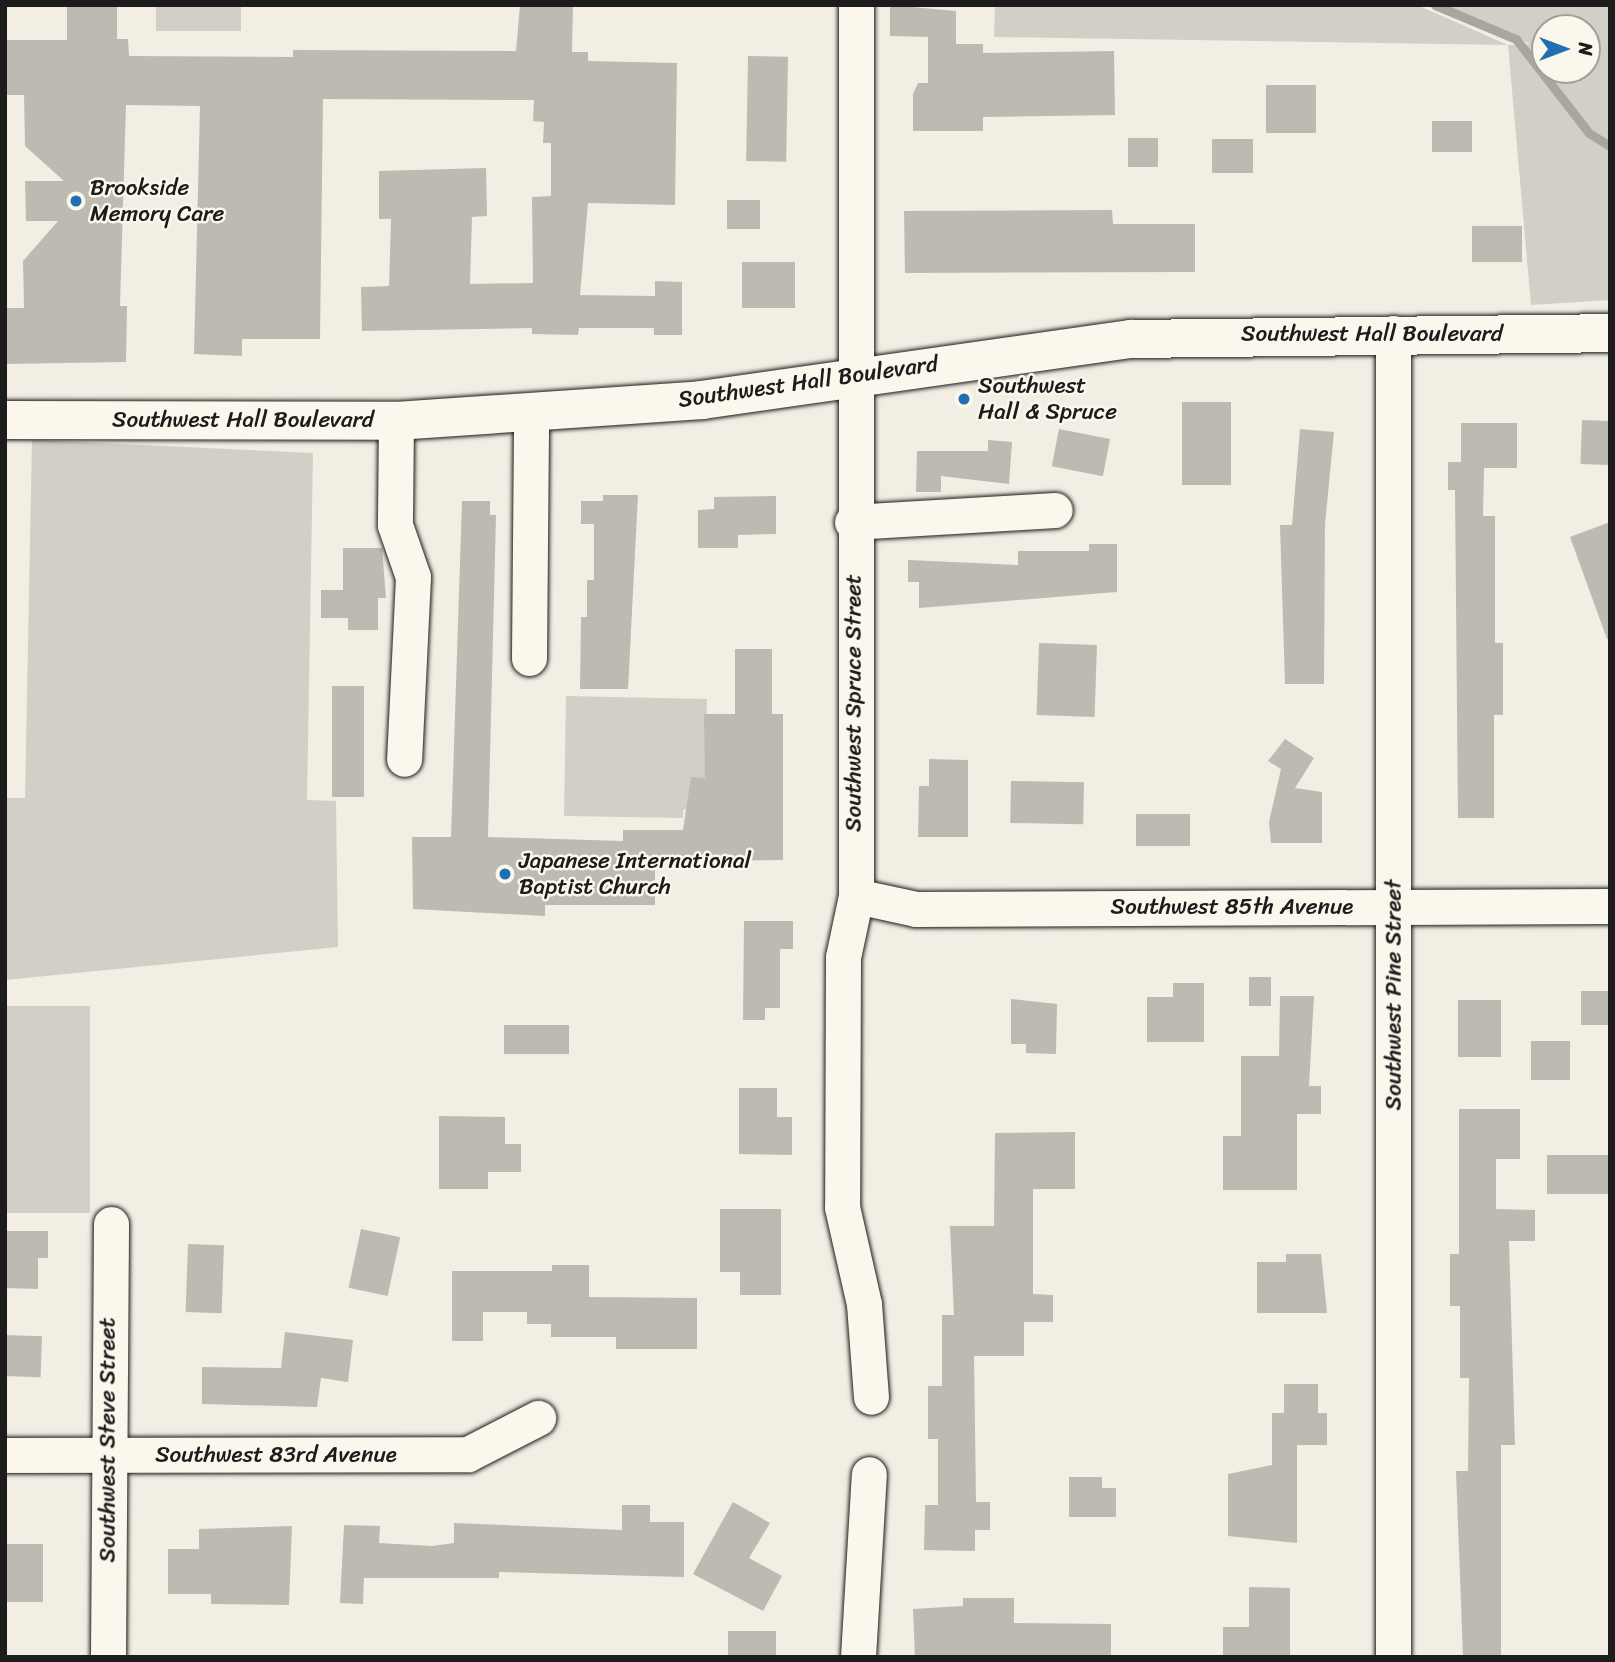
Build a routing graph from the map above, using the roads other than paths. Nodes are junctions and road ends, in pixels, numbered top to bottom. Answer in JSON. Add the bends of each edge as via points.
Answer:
{"nodes":[{"id":1,"x":856,"y":5,"type":"edge"},
{"id":2,"x":1610,"y":332,"type":"edge"},
{"id":3,"x":1393,"y":333,"type":"junction"},
{"id":4,"x":855,"y":377,"type":"junction"},
{"id":5,"x":531,"y":413,"type":"junction"},
{"id":6,"x":5,"y":420,"type":"edge"},
{"id":7,"x":396,"y":421,"type":"junction"},
{"id":8,"x":1055,"y":510,"type":"dead end"},
{"id":9,"x":852,"y":522,"type":"junction"},
{"id":10,"x":529,"y":658,"type":"dead end"},
{"id":11,"x":404,"y":759,"type":"dead end"},
{"id":12,"x":856,"y":896,"type":"junction"},
{"id":13,"x":1394,"y":906,"type":"junction"},
{"id":14,"x":1610,"y":906,"type":"edge"},
{"id":15,"x":111,"y":1224,"type":"dead end"},
{"id":16,"x":871,"y":1397,"type":"dead end"},
{"id":17,"x":538,"y":1418,"type":"dead end"},
{"id":18,"x":5,"y":1455,"type":"edge"},
{"id":19,"x":106,"y":1456,"type":"junction"},
{"id":20,"x":869,"y":1475,"type":"dead end"},
{"id":21,"x":108,"y":1657,"type":"edge"},
{"id":22,"x":858,"y":1657,"type":"edge"},
{"id":23,"x":1393,"y":1657,"type":"edge"}],
"edges":[{"from":1,"to":4,"type":"street","name":"Southwest Spruce Street"},
{"from":2,"to":3,"type":"main road","name":"Southwest Hall Boulevard"},
{"from":3,"to":4,"type":"main road","name":"Southwest Hall Boulevard","via":[[1118,340]]},
{"from":3,"to":13,"type":"street","name":"Southwest Pine Street"},
{"from":4,"to":5,"type":"main road","name":"Southwest Hall Boulevard","via":[[702,400]]},
{"from":4,"to":9,"type":"street","name":"Southwest Spruce Street"},
{"from":5,"to":7,"type":"main road","name":"Southwest Hall Boulevard"},
{"from":5,"to":10,"type":"street"},
{"from":6,"to":7,"type":"main road","name":"Southwest Hall Boulevard"},
{"from":7,"to":11,"type":"street","via":[[395,525],[413,577]]},
{"from":8,"to":9,"type":"street"},
{"from":9,"to":12,"type":"street","name":"Southwest Spruce Street"},
{"from":12,"to":13,"type":"street","name":"Southwest 85th Avenue","via":[[916,909]]},
{"from":12,"to":16,"type":"street","name":"Southwest Spruce Street","via":[[843,957],[842,1207],[864,1304]]},
{"from":13,"to":14,"type":"street","name":"Southwest 85th Avenue"},
{"from":13,"to":23,"type":"street","name":"Southwest Pine Street"},
{"from":15,"to":19,"type":"street","name":"Southwest Steve Street"},
{"from":17,"to":19,"type":"street","name":"Southwest 83rd Avenue","via":[[468,1454]]},
{"from":18,"to":19,"type":"street","name":"Southwest 83rd Avenue"},
{"from":19,"to":21,"type":"street","name":"Southwest Steve Street"},
{"from":20,"to":22,"type":"street"}]}
